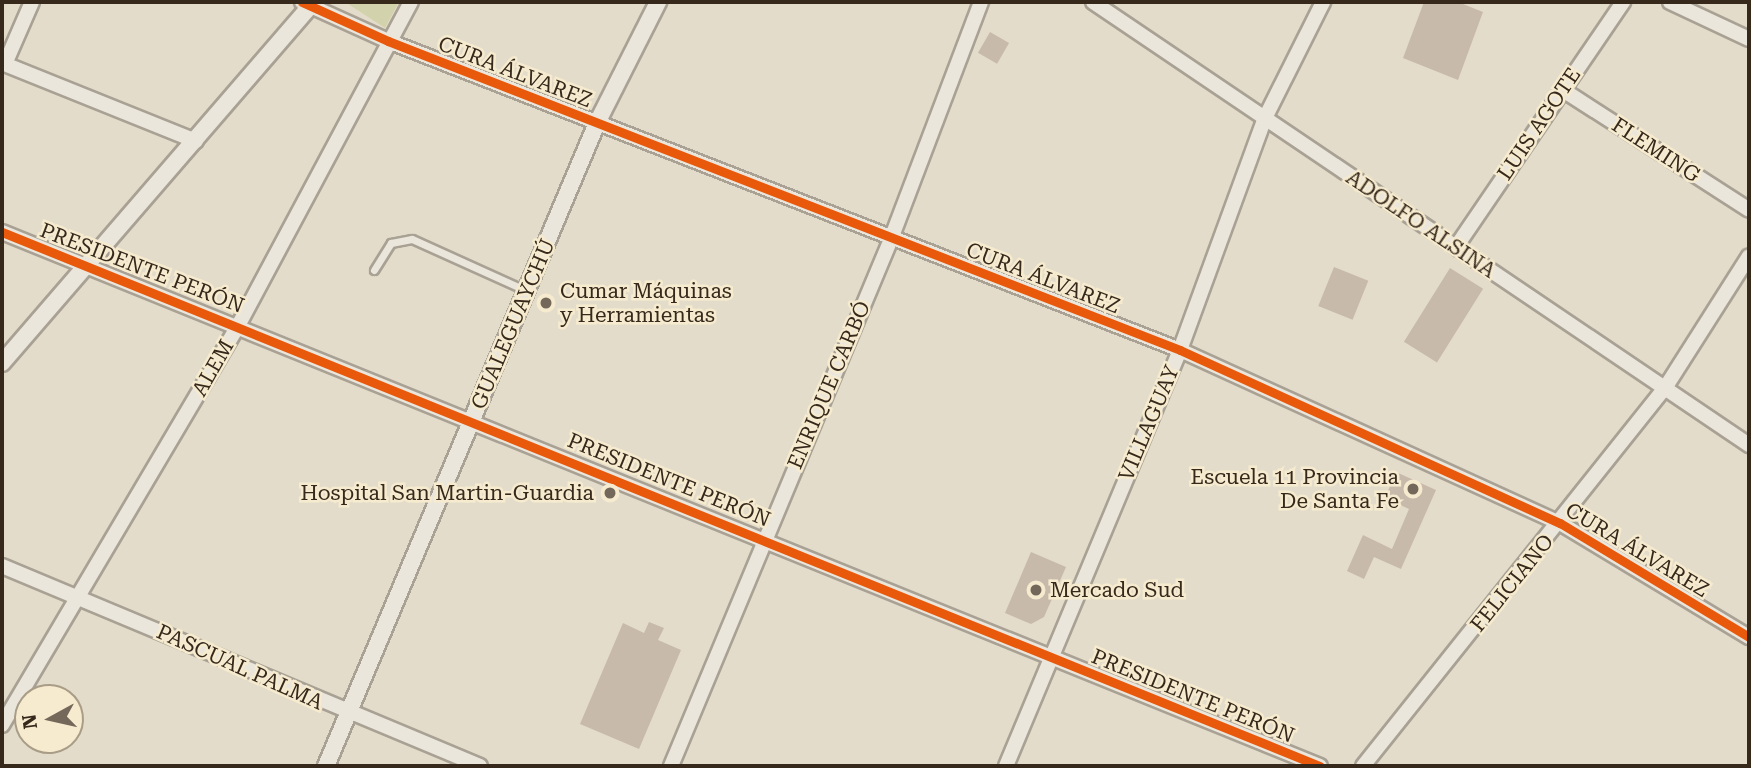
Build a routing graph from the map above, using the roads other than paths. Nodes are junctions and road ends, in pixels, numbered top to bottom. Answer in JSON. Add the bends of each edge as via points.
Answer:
{"nodes":[{"id":1,"x":32,"y":2,"type":"edge"},
{"id":2,"x":411,"y":2,"type":"edge"},
{"id":3,"x":658,"y":2,"type":"edge"},
{"id":4,"x":981,"y":2,"type":"edge"},
{"id":5,"x":1093,"y":2,"type":"edge"},
{"id":6,"x":1322,"y":2,"type":"edge"},
{"id":7,"x":1623,"y":2,"type":"edge"},
{"id":8,"x":1670,"y":2,"type":"edge"},
{"id":9,"x":309,"y":3,"type":"edge"},
{"id":10,"x":1749,"y":39,"type":"edge"},
{"id":11,"x":388,"y":41,"type":"junction"},
{"id":12,"x":4,"y":63,"type":"edge"},
{"id":13,"x":1563,"y":90,"type":"junction"},
{"id":14,"x":1265,"y":118,"type":"junction"},
{"id":15,"x":597,"y":124,"type":"junction"},
{"id":16,"x":196,"y":141,"type":"junction"},
{"id":17,"x":1749,"y":210,"type":"edge"},
{"id":18,"x":2,"y":232,"type":"edge"},
{"id":19,"x":891,"y":239,"type":"junction"},
{"id":20,"x":1456,"y":247,"type":"junction"},
{"id":21,"x":1749,"y":257,"type":"edge"},
{"id":22,"x":85,"y":268,"type":"junction"},
{"id":23,"x":374,"y":270,"type":"dead end"},
{"id":24,"x":527,"y":291,"type":"junction"},
{"id":25,"x":239,"y":324,"type":"junction"},
{"id":26,"x":1180,"y":350,"type":"junction"},
{"id":27,"x":2,"y":363,"type":"edge"},
{"id":28,"x":1665,"y":388,"type":"junction"},
{"id":29,"x":474,"y":419,"type":"junction"},
{"id":30,"x":1749,"y":445,"type":"edge"},
{"id":31,"x":1560,"y":523,"type":"junction"},
{"id":32,"x":765,"y":538,"type":"junction"},
{"id":33,"x":2,"y":566,"type":"edge"},
{"id":34,"x":80,"y":595,"type":"junction"},
{"id":35,"x":1749,"y":637,"type":"edge"},
{"id":36,"x":1049,"y":657,"type":"junction"},
{"id":37,"x":347,"y":715,"type":"junction"},
{"id":38,"x":2,"y":725,"type":"edge"},
{"id":39,"x":326,"y":766,"type":"edge"},
{"id":40,"x":480,"y":766,"type":"edge"},
{"id":41,"x":671,"y":766,"type":"edge"},
{"id":42,"x":1006,"y":766,"type":"edge"},
{"id":43,"x":1320,"y":766,"type":"edge"},
{"id":44,"x":1363,"y":766,"type":"edge"}],
"edges":[{"from":1,"to":12,"type":"street"},
{"from":2,"to":11,"type":"street","name":"ALEM"},
{"from":3,"to":15,"type":"street","name":"GUALEGUAYCHÚ"},
{"from":4,"to":19,"type":"street","name":"ENRIQUE CARBÓ"},
{"from":5,"to":14,"type":"street","name":"ADOLFO ALSINA"},
{"from":6,"to":14,"type":"street","name":"VILLAGUAY"},
{"from":7,"to":13,"type":"street","name":"LUIS AGOTE"},
{"from":8,"to":10,"type":"street"},
{"from":9,"to":11,"type":"street","name":"CURA ÁLVAREZ"},
{"from":9,"to":16,"type":"street"},
{"from":11,"to":15,"type":"street","name":"CURA ÁLVAREZ"},
{"from":11,"to":25,"type":"street","name":"ALEM"},
{"from":12,"to":16,"type":"street"},
{"from":13,"to":17,"type":"street","name":"FLEMING"},
{"from":13,"to":20,"type":"street","name":"LUIS AGOTE"},
{"from":14,"to":20,"type":"street","name":"ADOLFO ALSINA"},
{"from":14,"to":26,"type":"street","name":"VILLAGUAY"},
{"from":15,"to":19,"type":"street","name":"CURA ÁLVAREZ"},
{"from":15,"to":24,"type":"street","name":"GUALEGUAYCHÚ"},
{"from":16,"to":22,"type":"street"},
{"from":18,"to":22,"type":"street","name":"PRESIDENTE PERÓN"},
{"from":19,"to":26,"type":"street","name":"CURA ÁLVAREZ"},
{"from":19,"to":32,"type":"street","name":"ENRIQUE CARBÓ"},
{"from":20,"to":28,"type":"street","name":"ADOLFO ALSINA"},
{"from":21,"to":28,"type":"street","name":"FELICIANO"},
{"from":22,"to":25,"type":"street","name":"PRESIDENTE PERÓN"},
{"from":22,"to":27,"type":"street"},
{"from":23,"to":24,"type":"lane","via":[[391,243],[412,239]]},
{"from":24,"to":29,"type":"street","name":"GUALEGUAYCHÚ"},
{"from":25,"to":29,"type":"street","name":"PRESIDENTE PERÓN"},
{"from":25,"to":34,"type":"street","name":"ALEM"},
{"from":26,"to":31,"type":"street","name":"CURA ÁLVAREZ"},
{"from":26,"to":36,"type":"street","name":"VILLAGUAY"},
{"from":28,"to":30,"type":"street","name":"ADOLFO ALSINA"},
{"from":28,"to":31,"type":"street","name":"FELICIANO"},
{"from":29,"to":32,"type":"street","name":"PRESIDENTE PERÓN"},
{"from":29,"to":37,"type":"street","name":"GUALEGUAYCHÚ"},
{"from":31,"to":35,"type":"street","name":"CURA ÁLVAREZ"},
{"from":31,"to":44,"type":"street","name":"FELICIANO"},
{"from":32,"to":36,"type":"street","name":"PRESIDENTE PERÓN"},
{"from":32,"to":41,"type":"street","name":"ENRIQUE CARBÓ"},
{"from":33,"to":34,"type":"street","name":"PASCUAL PALMA"},
{"from":34,"to":37,"type":"street","name":"PASCUAL PALMA"},
{"from":34,"to":38,"type":"street","name":"ALEM"},
{"from":36,"to":42,"type":"street","name":"VILLAGUAY"},
{"from":36,"to":43,"type":"street","name":"PRESIDENTE PERÓN"},
{"from":37,"to":39,"type":"street","name":"GUALEGUAYCHÚ"},
{"from":37,"to":40,"type":"street","name":"PASCUAL PALMA"}]}
